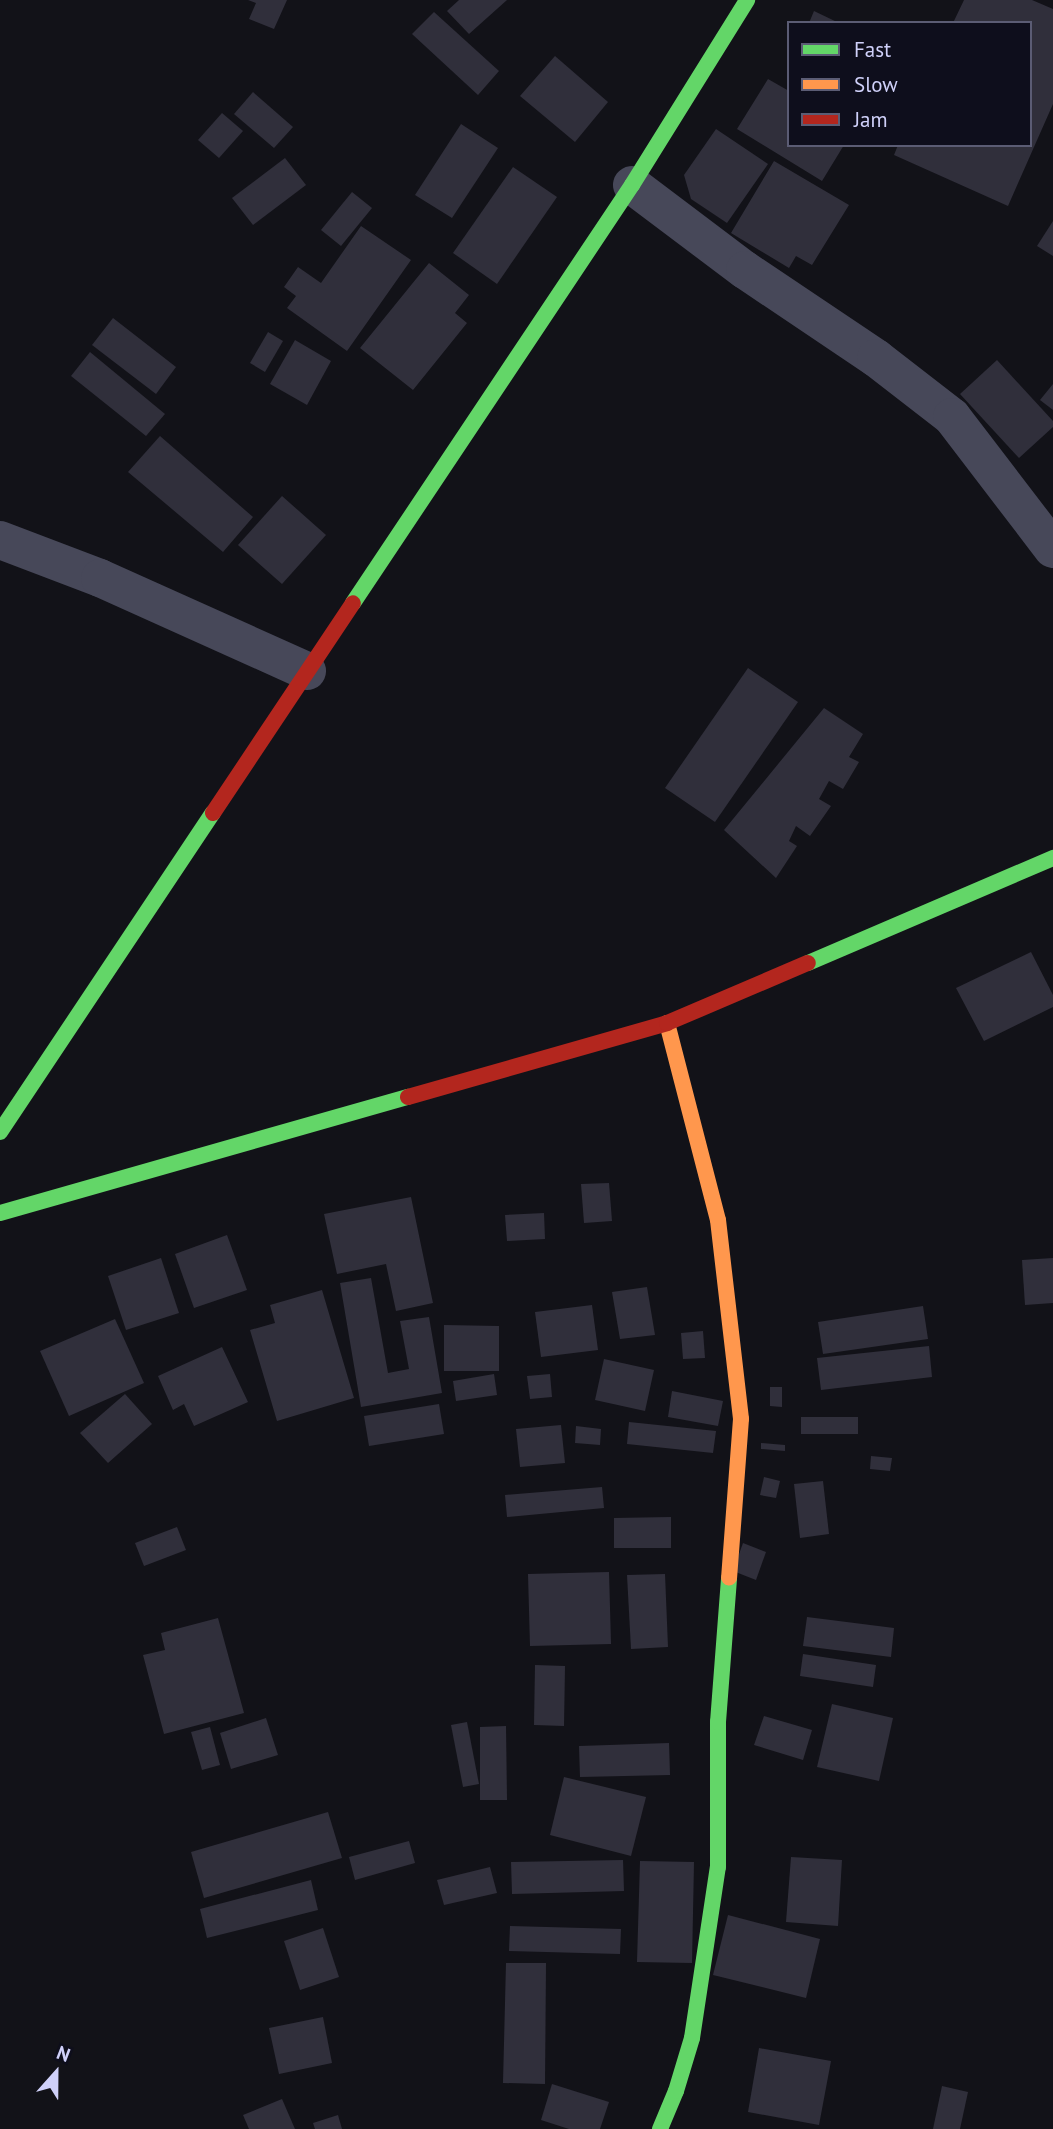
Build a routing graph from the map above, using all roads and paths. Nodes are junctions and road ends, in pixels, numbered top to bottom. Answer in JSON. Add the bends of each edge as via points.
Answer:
{"nodes":[{"id":1,"x":747,"y":0,"type":"edge"},
{"id":2,"x":632,"y":186,"type":"junction"},
{"id":3,"x":0,"y":540,"type":"edge"},
{"id":4,"x":1053,"y":549,"type":"edge"},
{"id":5,"x":307,"y":671,"type":"junction"},
{"id":6,"x":1053,"y":858,"type":"edge"},
{"id":7,"x":667,"y":1023,"type":"junction"},
{"id":8,"x":0,"y":1132,"type":"edge"},
{"id":9,"x":0,"y":1213,"type":"edge"},
{"id":10,"x":660,"y":2129,"type":"edge"}],
"edges":[{"from":1,"to":2,"type":"street"},
{"from":2,"to":4,"type":"street","via":[[952,417]]},
{"from":2,"to":5,"type":"street"},
{"from":3,"to":5,"type":"street","via":[[100,578]]},
{"from":5,"to":8,"type":"street"},
{"from":6,"to":7,"type":"street"},
{"from":7,"to":9,"type":"street"},
{"from":7,"to":10,"type":"street","via":[[718,1220],[741,1419],[718,1722],[718,1867],[692,2038]]}]}
